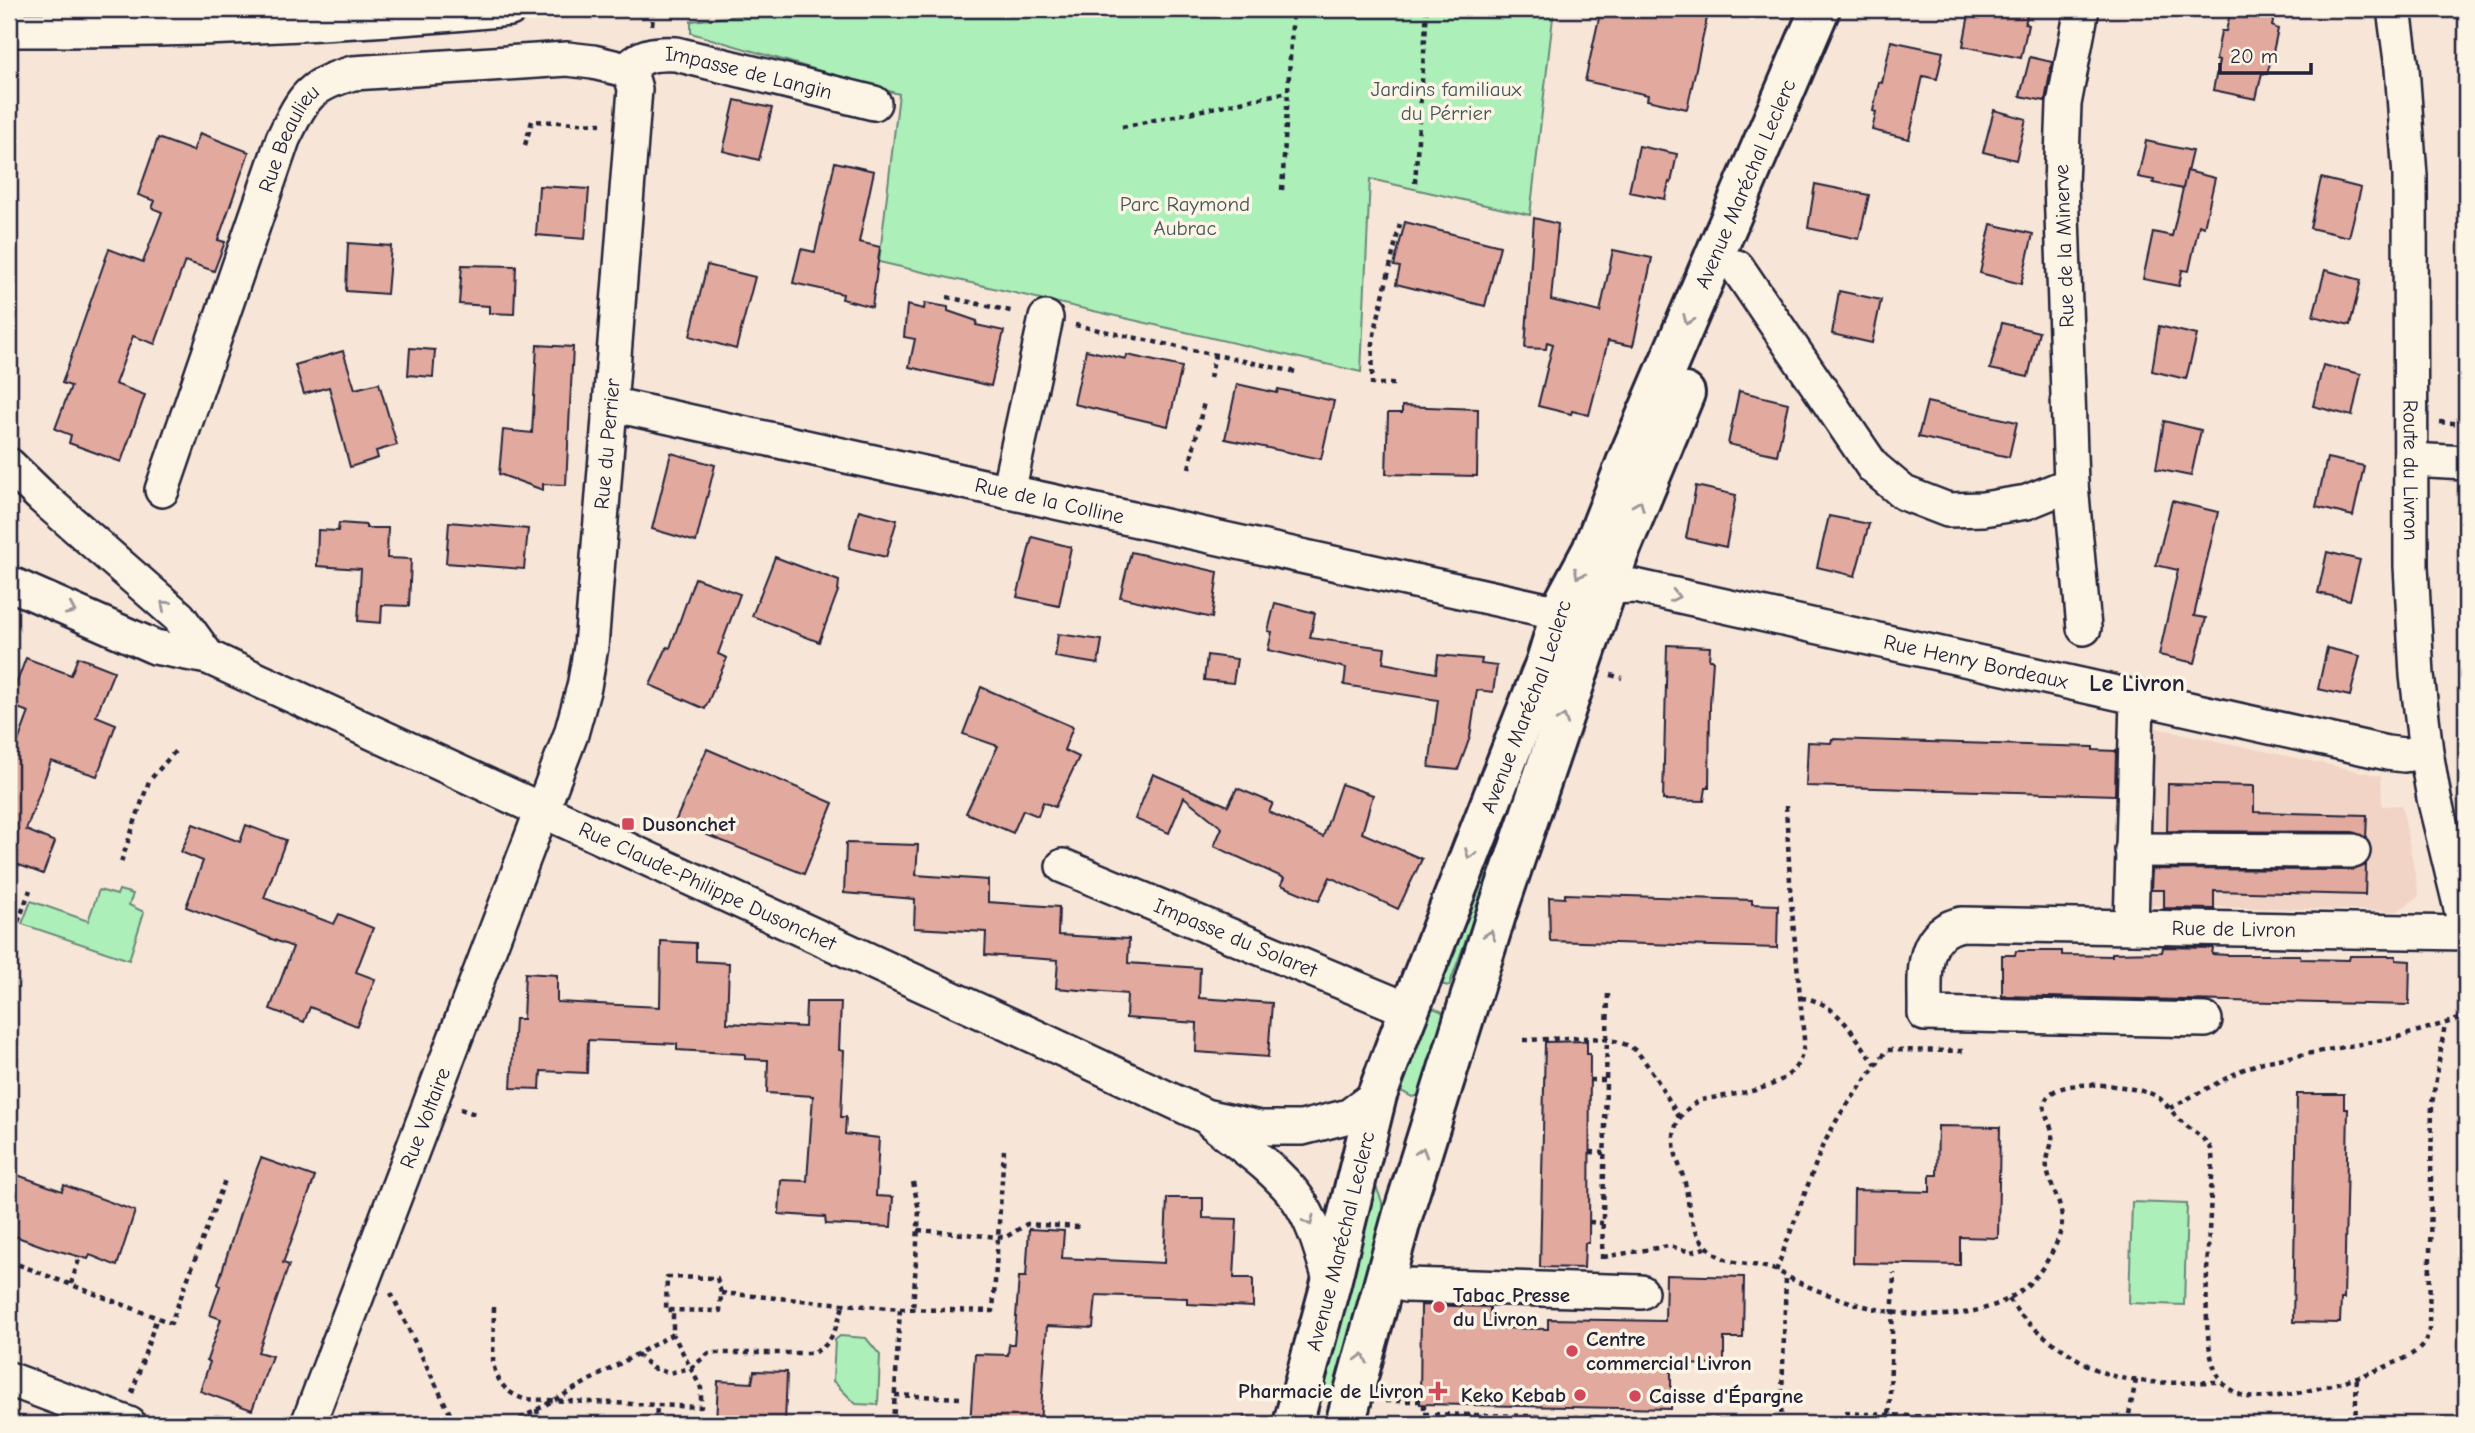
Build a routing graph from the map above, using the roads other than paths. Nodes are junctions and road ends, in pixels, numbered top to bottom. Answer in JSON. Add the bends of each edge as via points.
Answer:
{"nodes":[{"id":1,"x":510,"y":9,"type":"edge"},
{"id":2,"x":1820,"y":9,"type":"edge"},
{"id":3,"x":1844,"y":9,"type":"edge"},
{"id":4,"x":2082,"y":9,"type":"edge"},
{"id":5,"x":2395,"y":9,"type":"edge"},
{"id":6,"x":316,"y":16,"type":"edge"},
{"id":7,"x":9,"y":30,"type":"edge"},
{"id":8,"x":627,"y":72,"type":"junction"},
{"id":9,"x":874,"y":103,"type":"dead end"},
{"id":10,"x":1737,"y":267,"type":"junction"},
{"id":11,"x":1046,"y":318,"type":"road end"},
{"id":12,"x":610,"y":404,"type":"junction"},
{"id":13,"x":2411,"y":460,"type":"junction"},
{"id":14,"x":2466,"y":463,"type":"edge"},
{"id":15,"x":9,"y":465,"type":"edge"},
{"id":16,"x":2071,"y":484,"type":"junction"},
{"id":17,"x":162,"y":490,"type":"dead end"},
{"id":18,"x":1008,"y":492,"type":"junction"},
{"id":19,"x":9,"y":583,"type":"edge"},
{"id":20,"x":1608,"y":587,"type":"junction"},
{"id":21,"x":1560,"y":613,"type":"junction"},
{"id":22,"x":2084,"y":628,"type":"dead end"},
{"id":23,"x":208,"y":657,"type":"junction"},
{"id":24,"x":2137,"y":699,"type":"junction"},
{"id":25,"x":2426,"y":752,"type":"junction"},
{"id":26,"x":541,"y":811,"type":"junction"},
{"id":27,"x":2132,"y":850,"type":"junction"},
{"id":28,"x":2353,"y":851,"type":"dead end"},
{"id":29,"x":1063,"y":866,"type":"dead end"},
{"id":30,"x":2132,"y":927,"type":"junction"},
{"id":31,"x":2466,"y":931,"type":"edge"},
{"id":32,"x":1411,"y":1004,"type":"junction"},
{"id":33,"x":1465,"y":1012,"type":"junction"},
{"id":34,"x":2205,"y":1020,"type":"dead end"},
{"id":35,"x":1377,"y":1095,"type":"junction"},
{"id":36,"x":1434,"y":1113,"type":"junction"},
{"id":37,"x":1205,"y":1116,"type":"junction"},
{"id":38,"x":1302,"y":1129,"type":"junction"},
{"id":39,"x":1364,"y":1142,"type":"junction"},
{"id":40,"x":1402,"y":1217,"type":"junction"},
{"id":41,"x":1384,"y":1279,"type":"junction"},
{"id":42,"x":1331,"y":1283,"type":"junction"},
{"id":43,"x":1641,"y":1292,"type":"dead end"},
{"id":44,"x":9,"y":1379,"type":"edge"},
{"id":45,"x":126,"y":1423,"type":"edge"},
{"id":46,"x":308,"y":1424,"type":"edge"},
{"id":47,"x":1293,"y":1424,"type":"edge"},
{"id":48,"x":1345,"y":1424,"type":"edge"}],
"edges":[{"from":1,"to":6,"type":"street"},
{"from":2,"to":21,"type":"main road","name":"Avenue Maréchal Leclerc","one_way":true,"via":[[1592,550]]},
{"from":3,"to":10,"type":"main road","name":"Avenue Maréchal Leclerc"},
{"from":4,"to":16,"type":"street","name":"Rue de la Minerve","via":[[2064,104],[2061,185]]},
{"from":5,"to":13,"type":"street","name":"Route du Livron","via":[[2410,176]]},
{"from":6,"to":7,"type":"street","via":[[174,28]]},
{"from":8,"to":9,"type":"street","name":"Impasse de Langin","via":[[642,57],[676,54]]},
{"from":8,"to":12,"type":"street","name":"Rue du Perrier","via":[[635,83]]},
{"from":8,"to":17,"type":"street","name":"Rue Beaulieu","via":[[593,62],[554,59],[354,73],[316,88],[301,103],[283,139]]},
{"from":10,"to":16,"type":"street","via":[[1873,467],[1904,493],[1948,510],[1983,509],[2027,502]]},
{"from":20,"to":10,"type":"main road","name":"Avenue Maréchal Leclerc","one_way":true},
{"from":11,"to":18,"type":"street"},
{"from":12,"to":18,"type":"street","name":"Rue de la Colline"},
{"from":12,"to":26,"type":"street","name":"Rue du Perrier","via":[[589,668],[571,734]]},
{"from":13,"to":14,"type":"street"},
{"from":13,"to":25,"type":"street","name":"Route du Livron","via":[[2413,610]]},
{"from":23,"to":15,"type":"street","name":"Rue Claude-Philippe Dusonchet","one_way":true,"via":[[179,617]]},
{"from":16,"to":22,"type":"street","name":"Rue de la Minerve"},
{"from":18,"to":21,"type":"street","name":"Rue de la Colline"},
{"from":19,"to":23,"type":"street","name":"Rue Claude-Philippe Dusonchet","one_way":true,"via":[[155,648]]},
{"from":20,"to":24,"type":"street","name":"Rue Henry Bordeaux","one_way":true,"via":[[1635,586]]},
{"from":33,"to":20,"type":"main road","name":"Avenue Maréchal Leclerc","one_way":true},
{"from":21,"to":32,"type":"main road","name":"Avenue Maréchal Leclerc","one_way":true,"via":[[1546,661]]},
{"from":23,"to":26,"type":"street","name":"Rue Claude-Philippe Dusonchet"},
{"from":24,"to":25,"type":"street","name":"Rue Henry Bordeaux","via":[[2387,753]]},
{"from":24,"to":27,"type":"street"},
{"from":25,"to":31,"type":"street","name":"Route du Livron"},
{"from":26,"to":37,"type":"street","name":"Rue Claude-Philippe Dusonchet"},
{"from":26,"to":46,"type":"street","name":"Rue Voltaire"},
{"from":27,"to":28,"type":"street"},
{"from":27,"to":30,"type":"street"},
{"from":29,"to":32,"type":"street","name":"Impasse du Solaret"},
{"from":30,"to":31,"type":"street","name":"Rue de Livron"},
{"from":30,"to":34,"type":"street","name":"Rue de Livron","via":[[1962,924],[1946,929],[1937,936],[1927,957],[1925,1014]]},
{"from":32,"to":33,"type":"main road","via":[[1423,995],[1440,996]]},
{"from":32,"to":35,"type":"main road","name":"Avenue Maréchal Leclerc"},
{"from":33,"to":36,"type":"main road","name":"Avenue Maréchal Leclerc"},
{"from":35,"to":36,"type":"main road"},
{"from":35,"to":38,"type":"street","name":"Rue Claude-Philippe Dusonchet","via":[[1349,1116]]},
{"from":35,"to":39,"type":"main road","name":"Avenue Maréchal Leclerc"},
{"from":40,"to":36,"type":"main road","name":"Avenue Maréchal Leclerc","one_way":true},
{"from":37,"to":38,"type":"street","name":"Rue Claude-Philippe Dusonchet","via":[[1261,1128]]},
{"from":37,"to":42,"type":"street","name":"Rue Claude-Philippe Dusonchet","one_way":true,"via":[[1297,1198]]},
{"from":38,"to":39,"type":"street","name":"Rue Claude-Philippe Dusonchet"},
{"from":39,"to":40,"type":"main road","via":[[1384,1158],[1394,1174]]},
{"from":39,"to":42,"type":"main road","name":"Avenue Maréchal Leclerc"},
{"from":40,"to":41,"type":"main road","name":"Avenue Maréchal Leclerc"},
{"from":41,"to":43,"type":"street","via":[[1406,1285]]},
{"from":48,"to":41,"type":"main road","name":"Avenue Maréchal Leclerc","one_way":true},
{"from":42,"to":47,"type":"main road","name":"Avenue Maréchal Leclerc"},
{"from":44,"to":45,"type":"street"}]}
